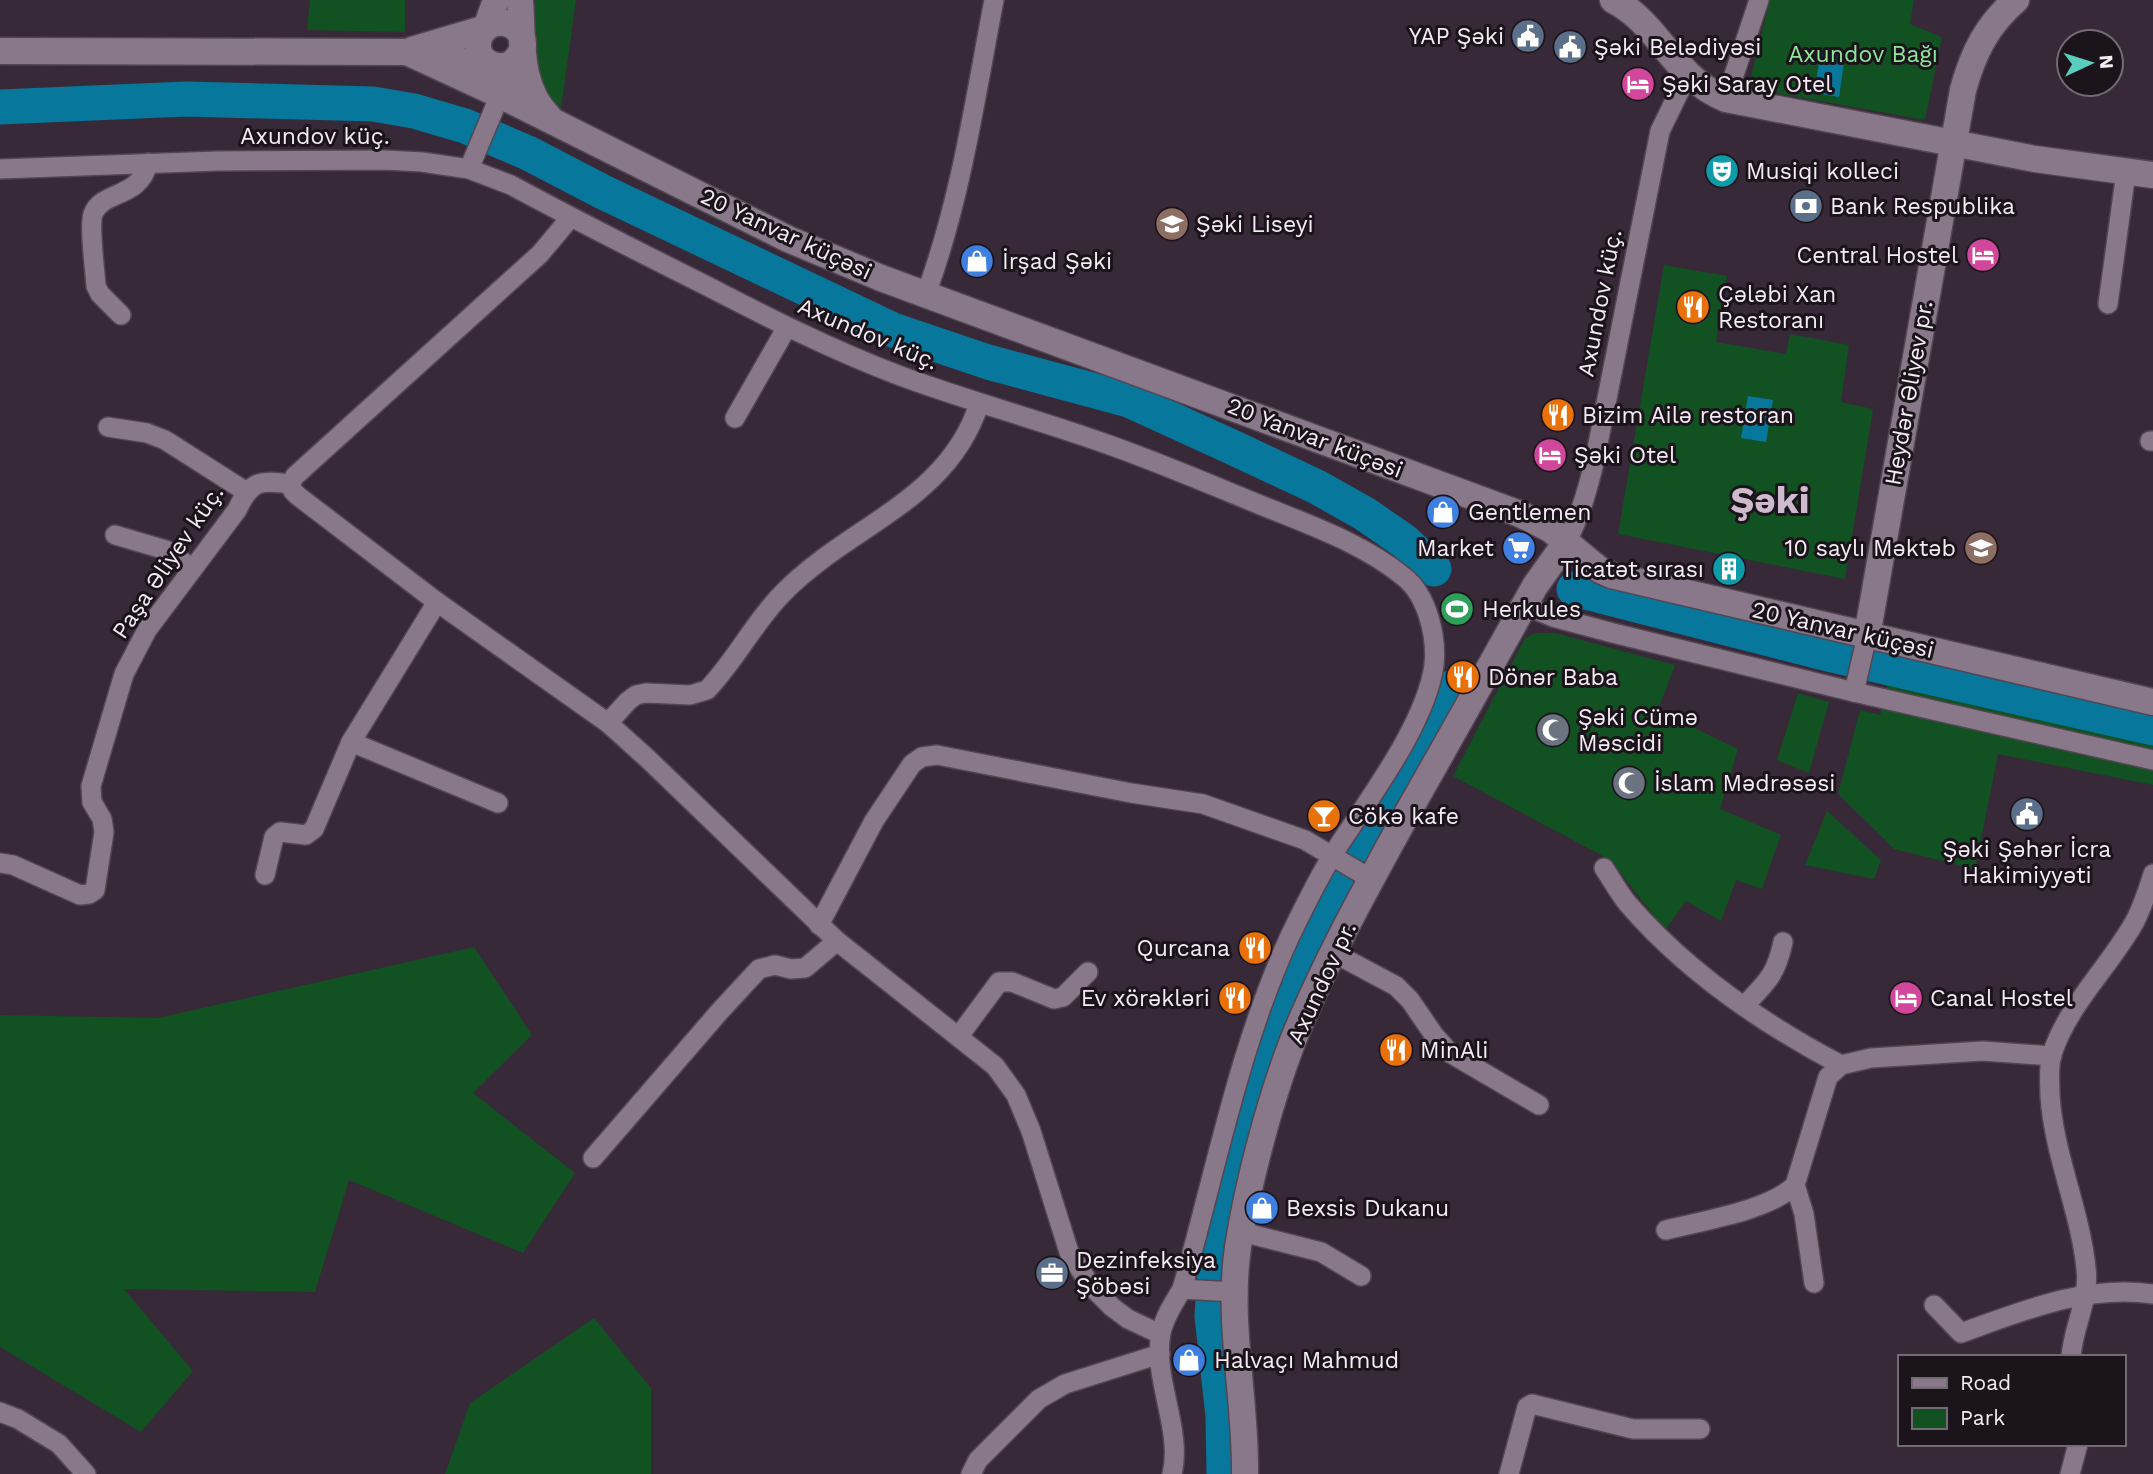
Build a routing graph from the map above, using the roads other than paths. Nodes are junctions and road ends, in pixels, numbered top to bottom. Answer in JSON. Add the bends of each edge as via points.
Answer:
{"nodes":[{"id":1,"x":496,"y":0,"type":"edge"},
{"id":2,"x":520,"y":0,"type":"edge"},
{"id":3,"x":994,"y":0,"type":"edge"},
{"id":4,"x":1759,"y":0,"type":"edge"},
{"id":5,"x":2016,"y":0,"type":"edge"},
{"id":6,"x":1617,"y":1,"type":"edge"},
{"id":7,"x":486,"y":28,"type":"junction"},
{"id":8,"x":522,"y":48,"type":"junction"},
{"id":9,"x":0,"y":51,"type":"edge"},
{"id":10,"x":407,"y":52,"type":"junction"},
{"id":11,"x":489,"y":62,"type":"junction"},
{"id":12,"x":1690,"y":78,"type":"junction"},
{"id":13,"x":1726,"y":99,"type":"junction"},
{"id":14,"x":497,"y":102,"type":"junction"},
{"id":15,"x":553,"y":121,"type":"junction"},
{"id":16,"x":1952,"y":144,"type":"junction"},
{"id":17,"x":148,"y":163,"type":"junction"},
{"id":18,"x":0,"y":169,"type":"edge"},
{"id":19,"x":470,"y":169,"type":"junction"},
{"id":20,"x":2126,"y":172,"type":"junction"},
{"id":21,"x":2153,"y":174,"type":"edge"},
{"id":22,"x":571,"y":217,"type":"junction"},
{"id":23,"x":926,"y":294,"type":"junction"},
{"id":24,"x":2108,"y":304,"type":"dead end"},
{"id":25,"x":121,"y":315,"type":"dead end"},
{"id":26,"x":787,"y":327,"type":"junction"},
{"id":27,"x":979,"y":404,"type":"junction"},
{"id":28,"x":735,"y":418,"type":"dead end"},
{"id":29,"x":108,"y":427,"type":"dead end"},
{"id":30,"x":290,"y":484,"type":"junction"},
{"id":31,"x":245,"y":491,"type":"junction"},
{"id":32,"x":115,"y":535,"type":"dead end"},
{"id":33,"x":1567,"y":541,"type":"junction"},
{"id":34,"x":192,"y":568,"type":"junction"},
{"id":35,"x":438,"y":602,"type":"junction"},
{"id":36,"x":1524,"y":605,"type":"junction"},
{"id":37,"x":1865,"y":643,"type":"junction"},
{"id":38,"x":1856,"y":684,"type":"junction"},
{"id":39,"x":2153,"y":702,"type":"edge"},
{"id":40,"x":608,"y":723,"type":"junction"},
{"id":41,"x":351,"y":742,"type":"junction"},
{"id":42,"x":2153,"y":760,"type":"edge"},
{"id":43,"x":498,"y":803,"type":"dead end"},
{"id":44,"x":1338,"y":859,"type":"junction"},
{"id":45,"x":0,"y":863,"type":"edge"},
{"id":46,"x":1604,"y":868,"type":"dead end"},
{"id":47,"x":2153,"y":874,"type":"edge"},
{"id":48,"x":265,"y":875,"type":"dead end"},
{"id":49,"x":1368,"y":877,"type":"junction"},
{"id":50,"x":819,"y":925,"type":"junction"},
{"id":51,"x":837,"y":941,"type":"junction"},
{"id":52,"x":1783,"y":942,"type":"dead end"},
{"id":53,"x":1334,"y":953,"type":"junction"},
{"id":54,"x":1088,"y":972,"type":"dead end"},
{"id":55,"x":1745,"y":1005,"type":"junction"},
{"id":56,"x":959,"y":1036,"type":"junction"},
{"id":57,"x":2052,"y":1056,"type":"junction"},
{"id":58,"x":1841,"y":1065,"type":"junction"},
{"id":59,"x":1539,"y":1105,"type":"dead end"},
{"id":60,"x":593,"y":1158,"type":"dead end"},
{"id":61,"x":1795,"y":1185,"type":"junction"},
{"id":62,"x":1666,"y":1230,"type":"dead end"},
{"id":63,"x":1242,"y":1232,"type":"junction"},
{"id":64,"x":1361,"y":1276,"type":"dead end"},
{"id":65,"x":1814,"y":1283,"type":"dead end"},
{"id":66,"x":1190,"y":1290,"type":"junction"},
{"id":67,"x":1232,"y":1292,"type":"junction"},
{"id":68,"x":2153,"y":1294,"type":"edge"},
{"id":69,"x":2085,"y":1295,"type":"junction"},
{"id":70,"x":1934,"y":1306,"type":"dead end"},
{"id":71,"x":1160,"y":1334,"type":"junction"},
{"id":72,"x":1160,"y":1354,"type":"junction"},
{"id":73,"x":2071,"y":1355,"type":"edge"},
{"id":74,"x":0,"y":1412,"type":"edge"},
{"id":75,"x":1700,"y":1429,"type":"dead end"},
{"id":76,"x":2077,"y":1446,"type":"edge"},
{"id":77,"x":86,"y":1474,"type":"edge"},
{"id":78,"x":971,"y":1474,"type":"edge"},
{"id":79,"x":1172,"y":1474,"type":"edge"},
{"id":80,"x":1245,"y":1474,"type":"edge"},
{"id":81,"x":1509,"y":1474,"type":"edge"},
{"id":82,"x":2070,"y":1474,"type":"edge"}],
"edges":[{"from":1,"to":7,"type":"main road"},
{"from":2,"to":8,"type":"main road"},
{"from":3,"to":23,"type":"street","via":[[956,201]]},
{"from":4,"to":13,"type":"street"},
{"from":5,"to":16,"type":"main road","name":"Heydər Əliyev pr.","via":[[1980,40]]},
{"from":6,"to":12,"type":"main road"},
{"from":7,"to":8,"type":"main road","via":[[506,23],[518,31]]},
{"from":7,"to":10,"type":"main road"},
{"from":7,"to":11,"type":"main road","via":[[479,40]]},
{"from":8,"to":11,"type":"main road","via":[[512,63]]},
{"from":8,"to":14,"type":"main road"},
{"from":8,"to":15,"type":"main road","via":[[532,96]]},
{"from":9,"to":10,"type":"main road"},
{"from":10,"to":11,"type":"main road"},
{"from":10,"to":14,"type":"main road","name":"20 Yanvar küçəsi"},
{"from":11,"to":14,"type":"main road"},
{"from":12,"to":13,"type":"main road"},
{"from":12,"to":33,"type":"street","name":"Axundov küç.","via":[[1660,131],[1592,471]]},
{"from":13,"to":16,"type":"main road"},
{"from":14,"to":15,"type":"main road","name":"20 Yanvar küçəsi"},
{"from":14,"to":19,"type":"street"},
{"from":15,"to":23,"type":"main road","name":"20 Yanvar küçəsi","via":[[789,239]]},
{"from":16,"to":20,"type":"main road"},
{"from":16,"to":37,"type":"main road","name":"Heydər Əliyev pr."},
{"from":17,"to":18,"type":"street","name":"Axundov küç."},
{"from":17,"to":19,"type":"street","name":"Axundov küç.","via":[[385,160]]},
{"from":17,"to":25,"type":"street","via":[[138,184],[97,206],[92,217],[96,286]]},
{"from":19,"to":22,"type":"street","name":"Axundov küç.","via":[[512,185]]},
{"from":20,"to":21,"type":"main road"},
{"from":20,"to":24,"type":"street"},
{"from":22,"to":26,"type":"street","name":"Axundov küç."},
{"from":22,"to":30,"type":"street","via":[[540,254]]},
{"from":23,"to":33,"type":"main road","name":"20 Yanvar küçəsi","via":[[1520,514]]},
{"from":26,"to":27,"type":"street","name":"Axundov küç.","via":[[856,359]]},
{"from":26,"to":28,"type":"street"},
{"from":27,"to":40,"type":"street","via":[[960,447],[937,474],[898,509],[810,568],[781,594],[707,690],[690,695],[636,695]]},
{"from":27,"to":44,"type":"street","name":"Axundov küç.","via":[[1115,447],[1280,513],[1390,566],[1415,587],[1433,638],[1430,681],[1400,749]]},
{"from":29,"to":31,"type":"street","via":[[165,440]]},
{"from":30,"to":31,"type":"street","name":"Paşa Əliyev küç.","via":[[267,481]]},
{"from":30,"to":35,"type":"street","via":[[298,496]]},
{"from":31,"to":34,"type":"street","name":"Paşa Əliyev küç.","via":[[237,510]]},
{"from":32,"to":34,"type":"street","via":[[166,550]]},
{"from":33,"to":36,"type":"main road","name":"Axundov pr."},
{"from":33,"to":37,"type":"main road","name":"20 Yanvar küçəsi","via":[[1611,575]]},
{"from":34,"to":45,"type":"street","name":"Paşa Əliyev küç.","via":[[147,630],[124,674],[91,786],[92,803],[104,832],[95,890],[80,895]]},
{"from":35,"to":40,"type":"street"},
{"from":35,"to":41,"type":"street"},
{"from":36,"to":38,"type":"street","via":[[1565,620]]},
{"from":36,"to":49,"type":"main road","name":"Axundov pr."},
{"from":37,"to":38,"type":"street"},
{"from":37,"to":39,"type":"main road","name":"20 Yanvar küçəsi"},
{"from":38,"to":42,"type":"street"},
{"from":40,"to":50,"type":"street"},
{"from":41,"to":43,"type":"street"},
{"from":41,"to":48,"type":"street","via":[[314,829],[306,835],[280,832],[274,837]]},
{"from":44,"to":49,"type":"street"},
{"from":44,"to":50,"type":"street","via":[[1305,840],[1203,804],[937,755],[912,764],[874,821]]},
{"from":44,"to":66,"type":"street","name":"Axundov küç.","via":[[1289,940],[1253,1029]]},
{"from":46,"to":55,"type":"street","via":[[1627,903],[1673,948]]},
{"from":47,"to":57,"type":"street","via":[[2135,922],[2063,1029]]},
{"from":49,"to":53,"type":"main road","name":"Axundov pr."},
{"from":50,"to":51,"type":"street"},
{"from":51,"to":56,"type":"street"},
{"from":51,"to":60,"type":"street","via":[[805,968],[775,965],[759,969]]},
{"from":52,"to":55,"type":"street","via":[[1770,980]]},
{"from":53,"to":59,"type":"street","via":[[1396,986],[1450,1053]]},
{"from":53,"to":63,"type":"main road","name":"Axundov pr.","via":[[1280,1078]]},
{"from":54,"to":56,"type":"street","via":[[1063,997],[1054,999],[1012,982],[999,982]]},
{"from":55,"to":58,"type":"street"},
{"from":56,"to":71,"type":"street","via":[[995,1066],[1016,1095],[1069,1252],[1090,1285],[1128,1319]]},
{"from":57,"to":58,"type":"street","via":[[1983,1051],[1871,1058]]},
{"from":57,"to":69,"type":"street","via":[[2051,1112],[2083,1239]]},
{"from":58,"to":61,"type":"street","via":[[1828,1077]]},
{"from":61,"to":62,"type":"street","via":[[1786,1195]]},
{"from":61,"to":65,"type":"street"},
{"from":63,"to":64,"type":"street","via":[[1321,1252]]},
{"from":63,"to":67,"type":"main road","name":"Axundov pr."},
{"from":66,"to":67,"type":"street"},
{"from":66,"to":71,"type":"street","name":"Axundov küç.","via":[[1166,1317]]},
{"from":67,"to":80,"type":"main road","name":"Axundov pr."},
{"from":68,"to":69,"type":"street"},
{"from":69,"to":70,"type":"street","via":[[2040,1304],[1961,1332]]},
{"from":69,"to":73,"type":"street"},
{"from":71,"to":72,"type":"street"},
{"from":72,"to":78,"type":"street","via":[[1065,1384],[1039,1399],[978,1460]]},
{"from":72,"to":79,"type":"street","via":[[1173,1445]]},
{"from":74,"to":77,"type":"street","via":[[59,1444]]},
{"from":75,"to":81,"type":"street","via":[[1633,1429],[1532,1404],[1527,1407]]},
{"from":76,"to":82,"type":"street"}]}
